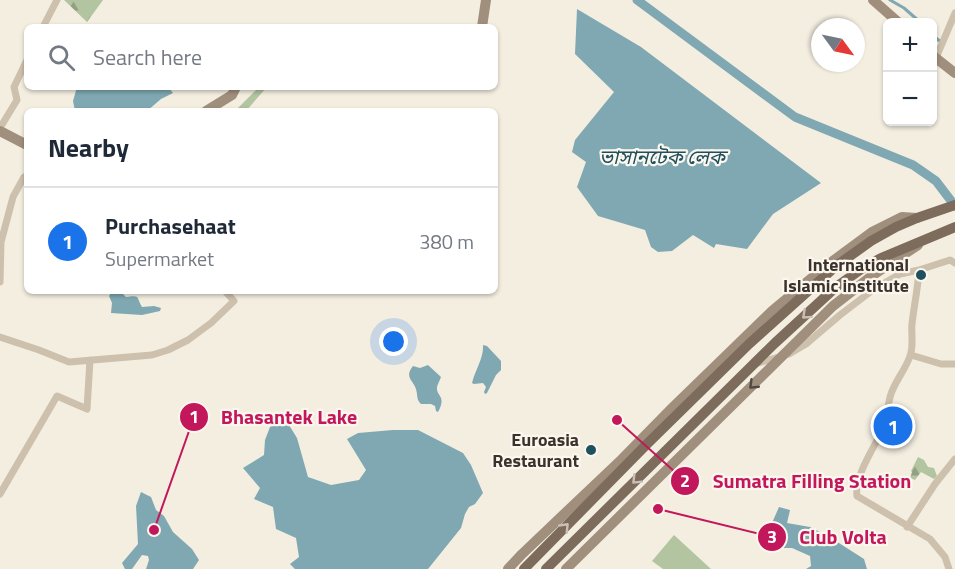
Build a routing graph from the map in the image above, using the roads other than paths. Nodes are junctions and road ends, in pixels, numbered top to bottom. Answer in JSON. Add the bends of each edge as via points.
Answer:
{"nodes":[{"id":1,"x":57,"y":0,"type":"edge"},
{"id":2,"x":486,"y":0,"type":"edge"},
{"id":3,"x":873,"y":0,"type":"edge"},
{"id":4,"x":955,"y":13,"type":"edge"},
{"id":5,"x":893,"y":18,"type":"edge"},
{"id":6,"x":45,"y":24,"type":"edge"},
{"id":7,"x":482,"y":24,"type":"edge"},
{"id":8,"x":937,"y":51,"type":"edge"},
{"id":9,"x":937,"y":59,"type":"edge"},
{"id":10,"x":24,"y":66,"type":"edge"},
{"id":11,"x":955,"y":73,"type":"edge"},
{"id":12,"x":234,"y":90,"type":"edge"},
{"id":13,"x":211,"y":108,"type":"edge"},
{"id":14,"x":0,"y":130,"type":"edge"},
{"id":15,"x":24,"y":143,"type":"edge"},
{"id":16,"x":24,"y":177,"type":"edge"},
{"id":17,"x":955,"y":205,"type":"edge"},
{"id":18,"x":917,"y":218,"type":"junction"},
{"id":19,"x":955,"y":227,"type":"edge"},
{"id":20,"x":925,"y":239,"type":"junction"},
{"id":21,"x":955,"y":263,"type":"edge"},
{"id":22,"x":919,"y":270,"type":"junction"},
{"id":23,"x":0,"y":279,"type":"edge"},
{"id":24,"x":228,"y":294,"type":"edge"},
{"id":25,"x":0,"y":337,"type":"edge"},
{"id":26,"x":910,"y":356,"type":"junction"},
{"id":27,"x":780,"y":357,"type":"junction"},
{"id":28,"x":90,"y":360,"type":"junction"},
{"id":29,"x":955,"y":364,"type":"edge"},
{"id":30,"x":753,"y":365,"type":"junction"},
{"id":31,"x":955,"y":459,"type":"edge"},
{"id":32,"x":0,"y":494,"type":"edge"},
{"id":33,"x":907,"y":527,"type":"junction"},
{"id":34,"x":508,"y":569,"type":"edge"},
{"id":35,"x":524,"y":569,"type":"edge"},
{"id":36,"x":546,"y":569,"type":"edge"},
{"id":37,"x":566,"y":569,"type":"edge"},
{"id":38,"x":949,"y":569,"type":"edge"}],
"edges":[{"from":1,"to":6,"type":"street"},
{"from":2,"to":7,"type":"main road"},
{"from":3,"to":5,"type":"main road"},
{"from":4,"to":8,"type":"street"},
{"from":9,"to":11,"type":"main road"},
{"from":10,"to":14,"type":"street","via":[[14,87],[17,100]]},
{"from":12,"to":13,"type":"main road"},
{"from":14,"to":15,"type":"main road"},
{"from":16,"to":23,"type":"street","via":[[13,197],[2,242]]},
{"from":17,"to":18,"type":"main road"},
{"from":18,"to":34,"type":"main road","via":[[902,217],[873,232],[773,310]]},
{"from":35,"to":18,"type":"main road","one_way":true,"via":[[788,308],[872,240]]},
{"from":19,"to":20,"type":"main road"},
{"from":20,"to":27,"type":"main road","via":[[833,306]]},
{"from":20,"to":30,"type":"main road","one_way":true,"via":[[852,276]]},
{"from":21,"to":22,"type":"street","via":[[950,260]]},
{"from":22,"to":26,"type":"street"},
{"from":22,"to":27,"type":"street","via":[[900,274],[874,289],[806,344]]},
{"from":24,"to":28,"type":"street","via":[[234,301],[211,324],[168,351]]},
{"from":25,"to":28,"type":"street","via":[[69,362]]},
{"from":26,"to":29,"type":"street"},
{"from":26,"to":33,"type":"street","via":[[895,384],[883,429],[856,490],[857,496]]},
{"from":27,"to":30,"type":"street"},
{"from":27,"to":37,"type":"main road","one_way":true},
{"from":28,"to":32,"type":"street","via":[[87,409],[57,396]]},
{"from":30,"to":36,"type":"main road","one_way":true},
{"from":31,"to":33,"type":"street"},
{"from":33,"to":38,"type":"street","via":[[930,540],[945,557]]}]}
